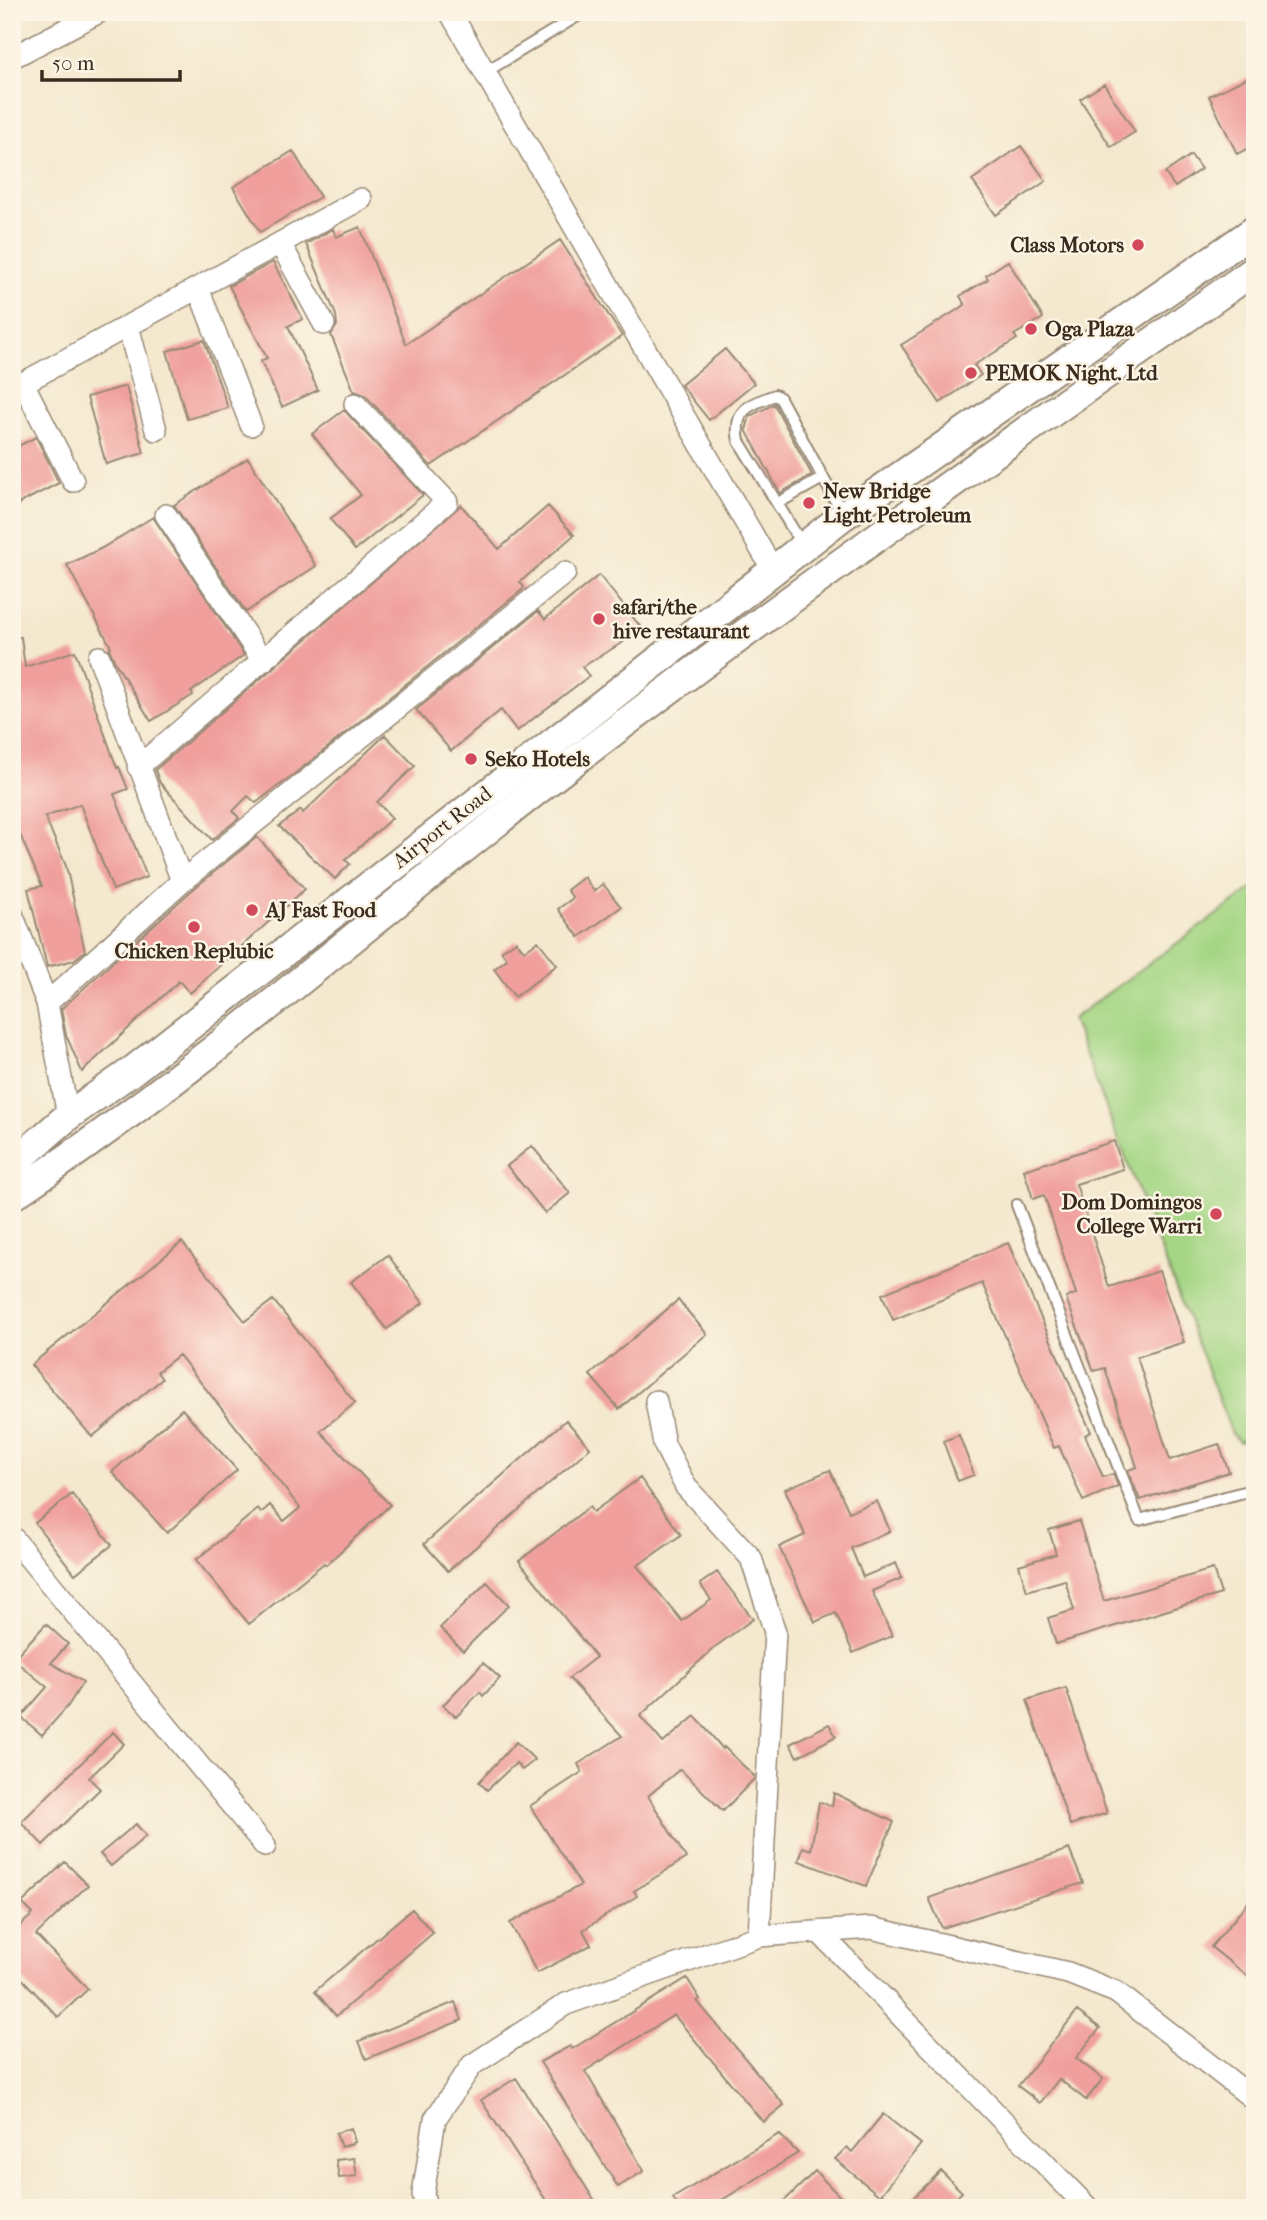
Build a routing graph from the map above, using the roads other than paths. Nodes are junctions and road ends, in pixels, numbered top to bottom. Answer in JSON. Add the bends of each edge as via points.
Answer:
{"nodes":[{"id":1,"x":99,"y":12,"type":"edge"},
{"id":2,"x":450,"y":12,"type":"edge"},
{"id":3,"x":584,"y":12,"type":"edge"},
{"id":4,"x":12,"y":52,"type":"edge"},
{"id":5,"x":487,"y":72,"type":"junction"},
{"id":6,"x":361,"y":199,"type":"dead end"},
{"id":7,"x":1255,"y":230,"type":"edge"},
{"id":8,"x":280,"y":243,"type":"junction"},
{"id":9,"x":1255,"y":270,"type":"edge"},
{"id":10,"x":198,"y":288,"type":"junction"},
{"id":11,"x":324,"y":324,"type":"dead end"},
{"id":12,"x":128,"y":326,"type":"junction"},
{"id":13,"x":17,"y":386,"type":"edge"},
{"id":14,"x":355,"y":404,"type":"dead end"},
{"id":15,"x":251,"y":425,"type":"dead end"},
{"id":16,"x":156,"y":430,"type":"dead end"},
{"id":17,"x":928,"y":457,"type":"junction"},
{"id":18,"x":823,"y":478,"type":"junction"},
{"id":19,"x":73,"y":481,"type":"dead end"},
{"id":20,"x":951,"y":483,"type":"junction"},
{"id":21,"x":778,"y":503,"type":"junction"},
{"id":22,"x":166,"y":515,"type":"dead end"},
{"id":23,"x":843,"y":516,"type":"junction"},
{"id":24,"x":803,"y":546,"type":"junction"},
{"id":25,"x":773,"y":570,"type":"junction"},
{"id":26,"x":565,"y":573,"type":"dead end"},
{"id":27,"x":99,"y":657,"type":"dead end"},
{"id":28,"x":263,"y":661,"type":"junction"},
{"id":29,"x":138,"y":767,"type":"junction"},
{"id":30,"x":182,"y":881,"type":"junction"},
{"id":31,"x":14,"y":928,"type":"edge"},
{"id":32,"x":47,"y":1003,"type":"junction"},
{"id":33,"x":68,"y":1116,"type":"junction"},
{"id":34,"x":12,"y":1166,"type":"edge"},
{"id":35,"x":12,"y":1196,"type":"edge"},
{"id":36,"x":1017,"y":1206,"type":"dead end"},
{"id":37,"x":656,"y":1401,"type":"dead end"},
{"id":38,"x":1255,"y":1489,"type":"edge"},
{"id":39,"x":12,"y":1537,"type":"edge"},
{"id":40,"x":265,"y":1846,"type":"dead end"},
{"id":41,"x":819,"y":1932,"type":"junction"},
{"id":42,"x":760,"y":1936,"type":"junction"},
{"id":43,"x":1255,"y":2100,"type":"edge"},
{"id":44,"x":426,"y":2208,"type":"edge"},
{"id":45,"x":1088,"y":2208,"type":"edge"}],
"edges":[{"from":1,"to":4,"type":"street","via":[[17,55]]},
{"from":2,"to":5,"type":"street"},
{"from":3,"to":5,"type":"lane"},
{"from":5,"to":25,"type":"street"},
{"from":6,"to":8,"type":"street"},
{"from":7,"to":17,"type":"main road","name":"Airport Road"},
{"from":8,"to":10,"type":"street"},
{"from":8,"to":11,"type":"street"},
{"from":9,"to":20,"type":"main road","name":"Airport Road"},
{"from":10,"to":12,"type":"street"},
{"from":10,"to":15,"type":"street"},
{"from":12,"to":13,"type":"street"},
{"from":12,"to":16,"type":"street"},
{"from":13,"to":19,"type":"street"},
{"from":14,"to":28,"type":"street","via":[[447,502]]},
{"from":17,"to":20,"type":"main road"},
{"from":17,"to":23,"type":"main road","name":"Airport Road"},
{"from":18,"to":21,"type":"lane"},
{"from":18,"to":21,"type":"lane","via":[[780,397],[759,401],[740,413],[735,423],[739,441]]},
{"from":18,"to":23,"type":"lane"},
{"from":20,"to":35,"type":"main road","name":"Airport Road","via":[[566,768],[234,1035]]},
{"from":21,"to":24,"type":"lane"},
{"from":22,"to":28,"type":"street"},
{"from":23,"to":24,"type":"main road","name":"Airport Road"},
{"from":24,"to":25,"type":"main road","name":"Airport Road"},
{"from":25,"to":33,"type":"main road","name":"Airport Road","via":[[132,1071]]},
{"from":26,"to":30,"type":"street"},
{"from":27,"to":29,"type":"street"},
{"from":28,"to":29,"type":"street"},
{"from":29,"to":30,"type":"street"},
{"from":30,"to":32,"type":"street"},
{"from":31,"to":32,"type":"street"},
{"from":32,"to":33,"type":"street"},
{"from":33,"to":34,"type":"main road","name":"Airport Road"},
{"from":36,"to":38,"type":"lane","via":[[1139,1520]]},
{"from":37,"to":42,"type":"street","via":[[664,1444],[686,1487],[751,1558],[775,1632]]},
{"from":39,"to":40,"type":"street"},
{"from":41,"to":42,"type":"street"},
{"from":41,"to":43,"type":"street","via":[[871,1928],[1068,1973],[1116,1992]]},
{"from":41,"to":45,"type":"street"},
{"from":42,"to":44,"type":"street","via":[[566,2004],[472,2065],[435,2119],[423,2194]]}]}
